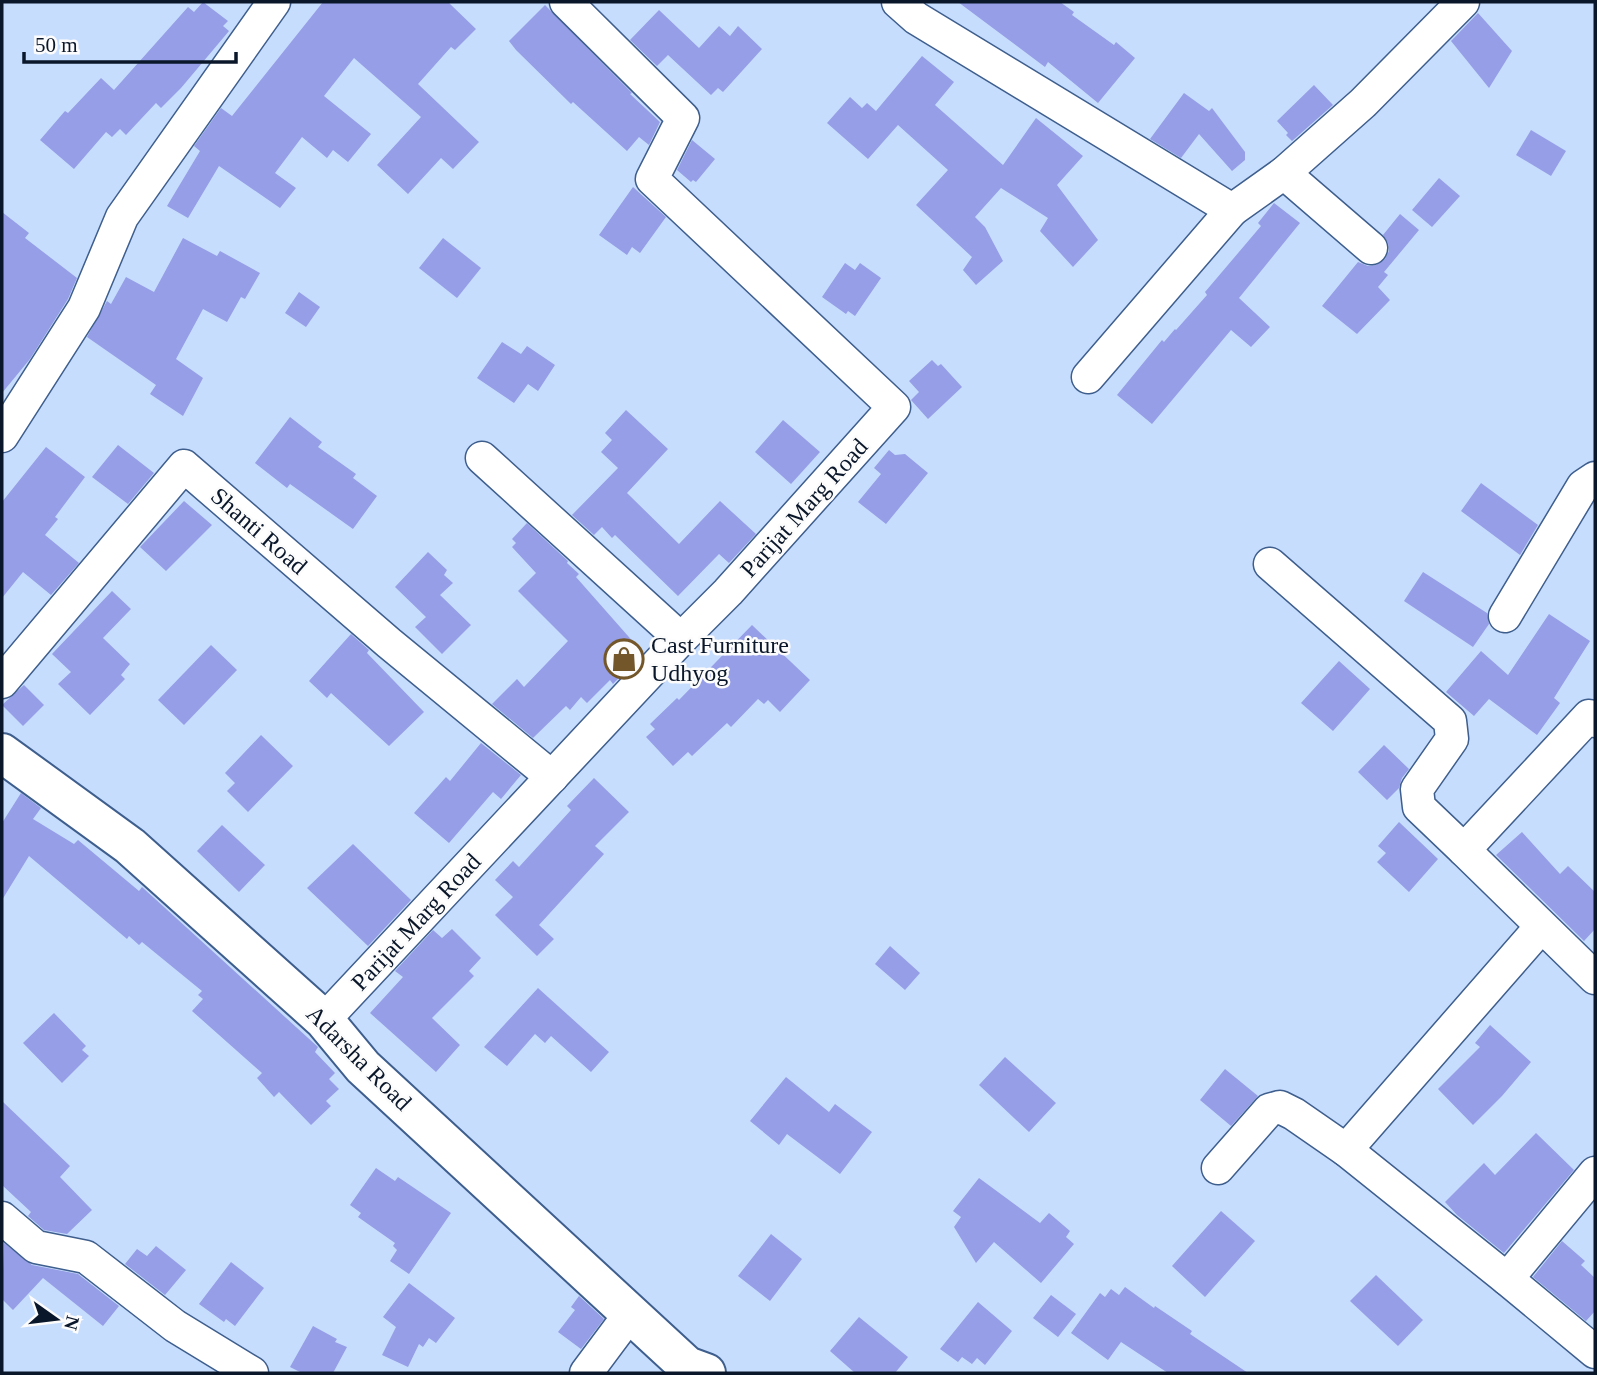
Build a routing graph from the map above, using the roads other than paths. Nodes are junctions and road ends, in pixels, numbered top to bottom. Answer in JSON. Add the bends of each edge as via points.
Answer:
{"nodes":[{"id":1,"x":274,"y":2,"type":"edge"},
{"id":2,"x":566,"y":2,"type":"edge"},
{"id":3,"x":898,"y":2,"type":"edge"},
{"id":4,"x":1463,"y":2,"type":"edge"},
{"id":5,"x":1284,"y":173,"type":"junction"},
{"id":6,"x":1232,"y":210,"type":"junction"},
{"id":7,"x":1371,"y":248,"type":"dead end"},
{"id":8,"x":1088,"y":377,"type":"dead end"},
{"id":9,"x":2,"y":436,"type":"edge"},
{"id":10,"x":482,"y":458,"type":"dead end"},
{"id":11,"x":1595,"y":478,"type":"edge"},
{"id":12,"x":1269,"y":564,"type":"dead end"},
{"id":13,"x":1505,"y":616,"type":"dead end"},
{"id":14,"x":681,"y":639,"type":"junction"},
{"id":15,"x":2,"y":682,"type":"edge"},
{"id":16,"x":1595,"y":721,"type":"edge"},
{"id":17,"x":2,"y":753,"type":"edge"},
{"id":18,"x":552,"y":777,"type":"junction"},
{"id":19,"x":1464,"y":850,"type":"junction"},
{"id":20,"x":1542,"y":928,"type":"junction"},
{"id":21,"x":1595,"y":978,"type":"edge"},
{"id":22,"x":324,"y":1020,"type":"junction"},
{"id":23,"x":1346,"y":1150,"type":"junction"},
{"id":24,"x":1218,"y":1168,"type":"dead end"},
{"id":25,"x":1595,"y":1173,"type":"edge"},
{"id":26,"x":2,"y":1218,"type":"edge"},
{"id":27,"x":1507,"y":1279,"type":"junction"},
{"id":28,"x":630,"y":1314,"type":"junction"},
{"id":29,"x":1595,"y":1352,"type":"edge"},
{"id":30,"x":252,"y":1373,"type":"edge"},
{"id":31,"x":586,"y":1373,"type":"edge"},
{"id":32,"x":706,"y":1373,"type":"edge"}],
"edges":[{"from":1,"to":9,"type":"street","via":[[122,217],[84,308]]},
{"from":2,"to":14,"type":"street","name":"Parijat Marg Road","via":[[683,118],[652,179],[894,407],[728,593]]},
{"from":3,"to":6,"type":"street","via":[[916,18]]},
{"from":4,"to":5,"type":"street","via":[[1363,103]]},
{"from":5,"to":6,"type":"street"},
{"from":5,"to":7,"type":"street"},
{"from":6,"to":8,"type":"street"},
{"from":10,"to":14,"type":"street"},
{"from":11,"to":13,"type":"street","via":[[1583,486]]},
{"from":12,"to":19,"type":"street","via":[[1450,721],[1452,739],[1417,789],[1419,807]]},
{"from":14,"to":18,"type":"street","name":"Parijat Marg Road"},
{"from":15,"to":18,"type":"street","name":"Shanti Road","via":[[184,466]]},
{"from":16,"to":19,"type":"street","via":[[1589,716]]},
{"from":17,"to":22,"type":"main road","name":"Adarsha Road","via":[[130,846]]},
{"from":18,"to":22,"type":"street","name":"Parijat Marg Road"},
{"from":19,"to":20,"type":"street"},
{"from":20,"to":21,"type":"street"},
{"from":20,"to":23,"type":"street"},
{"from":22,"to":28,"type":"main road","name":"Adarsha Road","via":[[363,1067]]},
{"from":23,"to":24,"type":"street","via":[[1280,1107],[1269,1110]]},
{"from":23,"to":27,"type":"street"},
{"from":25,"to":27,"type":"street"},
{"from":26,"to":30,"type":"street","via":[[36,1247],[86,1257],[175,1326]]},
{"from":27,"to":29,"type":"street"},
{"from":28,"to":31,"type":"street"},
{"from":28,"to":32,"type":"main road","name":"Adarsha Road","via":[[687,1366]]}]}
